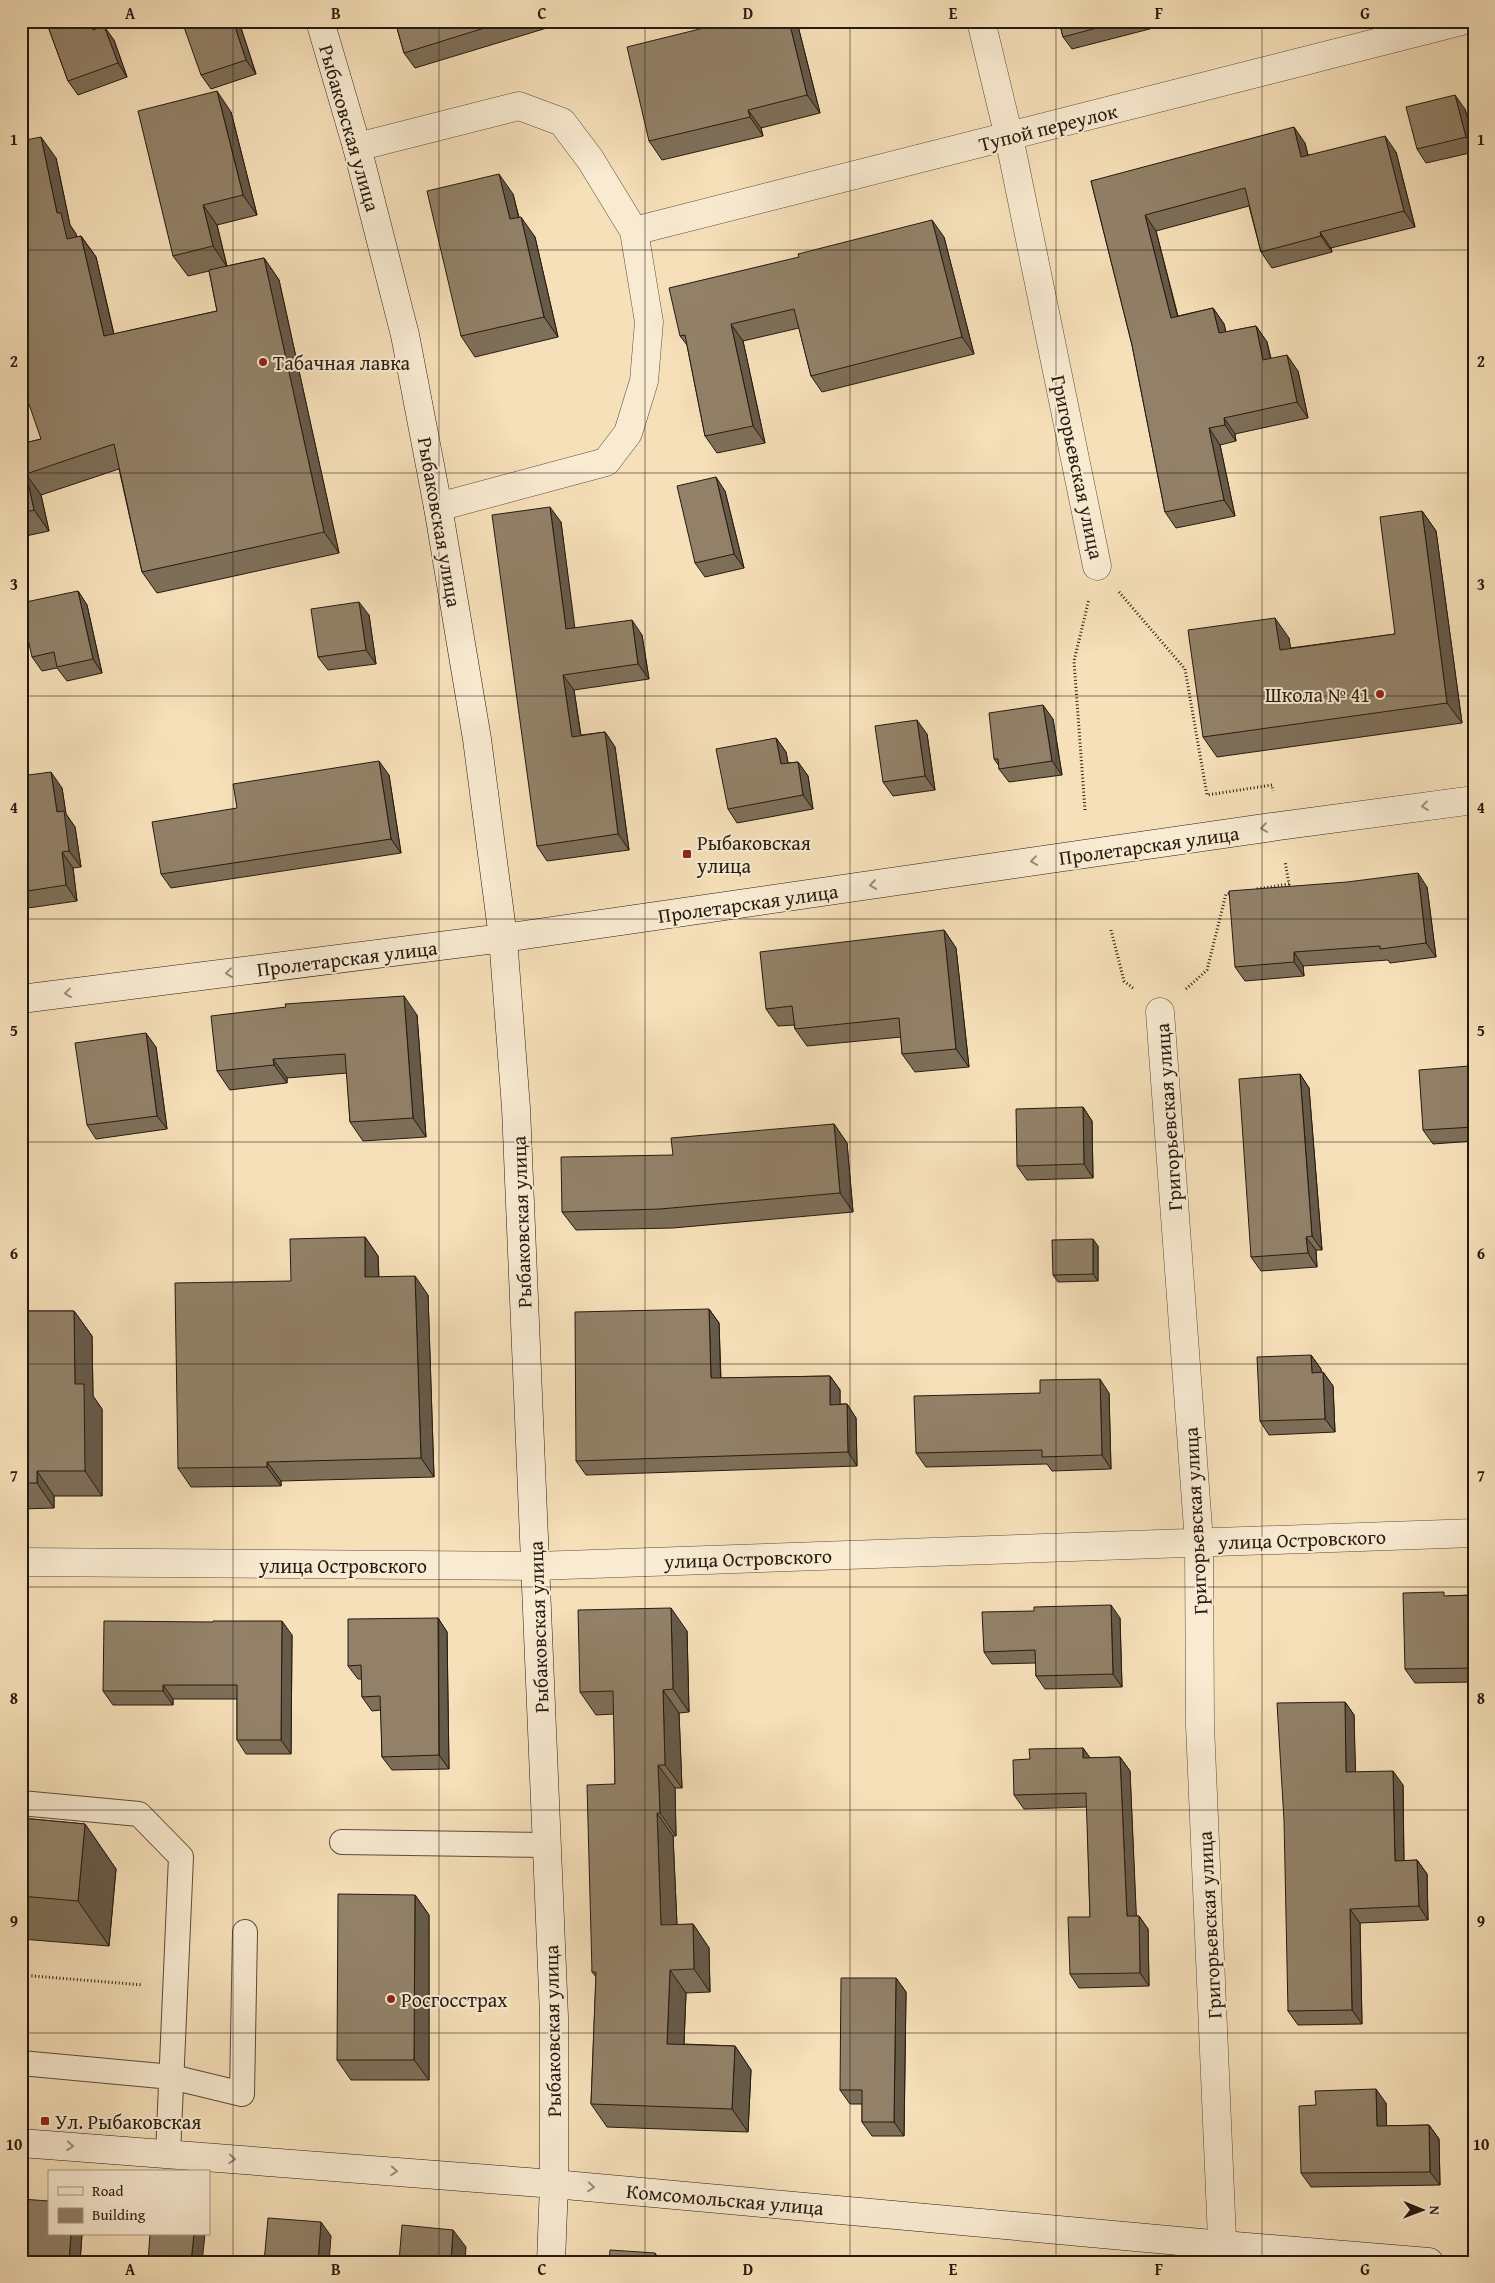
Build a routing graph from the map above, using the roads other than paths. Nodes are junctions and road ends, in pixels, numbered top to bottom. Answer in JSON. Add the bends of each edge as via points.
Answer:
{"nodes":[{"id":1,"x":320,"y":21,"type":"edge"},
{"id":2,"x":981,"y":21,"type":"edge"},
{"id":3,"x":1462,"y":21,"type":"edge"},
{"id":4,"x":1009,"y":137,"type":"junction"},
{"id":5,"x":358,"y":147,"type":"junction"},
{"id":6,"x":634,"y":231,"type":"junction"},
{"id":7,"x":438,"y":507,"type":"junction"},
{"id":8,"x":1097,"y":566,"type":"road end"},
{"id":9,"x":1474,"y":800,"type":"edge"},
{"id":10,"x":503,"y":938,"type":"junction"},
{"id":11,"x":21,"y":999,"type":"edge"},
{"id":12,"x":1160,"y":1012,"type":"road end"},
{"id":13,"x":1474,"y":1533,"type":"edge"},
{"id":14,"x":1199,"y":1542,"type":"junction"},
{"id":15,"x":21,"y":1562,"type":"edge"},
{"id":16,"x":536,"y":1566,"type":"junction"},
{"id":17,"x":21,"y":1803,"type":"edge"},
{"id":18,"x":342,"y":1842,"type":"dead end"},
{"id":19,"x":546,"y":1844,"type":"junction"},
{"id":20,"x":245,"y":1932,"type":"dead end"},
{"id":21,"x":21,"y":2062,"type":"edge"},
{"id":22,"x":172,"y":2077,"type":"junction"},
{"id":23,"x":21,"y":2143,"type":"edge"},
{"id":24,"x":168,"y":2154,"type":"junction"},
{"id":25,"x":554,"y":2184,"type":"junction"},
{"id":26,"x":1223,"y":2254,"type":"edge"},
{"id":27,"x":551,"y":2262,"type":"edge"},
{"id":28,"x":1429,"y":2262,"type":"edge"}],
"edges":[{"from":1,"to":5,"type":"main road","name":"Рыбаковская улица"},
{"from":2,"to":4,"type":"main road","name":"Григорьевская улица"},
{"from":3,"to":4,"type":"main road","name":"Тупой переулок"},
{"from":4,"to":6,"type":"main road","name":"Тупой переулок"},
{"from":4,"to":8,"type":"main road","name":"Григорьевская улица"},
{"from":5,"to":6,"type":"main road","via":[[519,106],[562,122],[590,159]]},
{"from":5,"to":7,"type":"main road","name":"Рыбаковская улица","via":[[405,335]]},
{"from":6,"to":7,"type":"main road","via":[[649,322],[644,381],[628,433],[606,462]]},
{"from":7,"to":10,"type":"main road","name":"Рыбаковская улица","via":[[476,738]]},
{"from":9,"to":10,"type":"main road","name":"Пролетарская улица","one_way":true},
{"from":10,"to":11,"type":"main road","name":"Пролетарская улица","one_way":true},
{"from":10,"to":16,"type":"main road","name":"Рыбаковская улица","via":[[516,1108]]},
{"from":12,"to":14,"type":"main road","name":"Григорьевская улица"},
{"from":13,"to":14,"type":"main road","name":"улица Островского"},
{"from":14,"to":16,"type":"main road","name":"улица Островского"},
{"from":14,"to":26,"type":"main road","name":"Григорьевская улица","via":[[1200,1725]]},
{"from":15,"to":16,"type":"main road","name":"улица Островского"},
{"from":16,"to":19,"type":"main road","name":"Рыбаковская улица"},
{"from":17,"to":22,"type":"lane","via":[[139,1814],[180,1857]]},
{"from":18,"to":19,"type":"lane"},
{"from":19,"to":25,"type":"main road","name":"Рыбаковская улица","via":[[554,2016]]},
{"from":20,"to":22,"type":"lane","via":[[242,2094]]},
{"from":21,"to":22,"type":"lane"},
{"from":22,"to":24,"type":"lane"},
{"from":23,"to":24,"type":"main road","name":"Комсомольская улица","one_way":true},
{"from":24,"to":25,"type":"main road","name":"Комсомольская улица","one_way":true},
{"from":25,"to":26,"type":"main road","name":"Комсомольская улица","one_way":true},
{"from":25,"to":27,"type":"main road","name":"Рыбаковская улица"},
{"from":26,"to":28,"type":"main road","name":"Комсомольская улица"}]}
